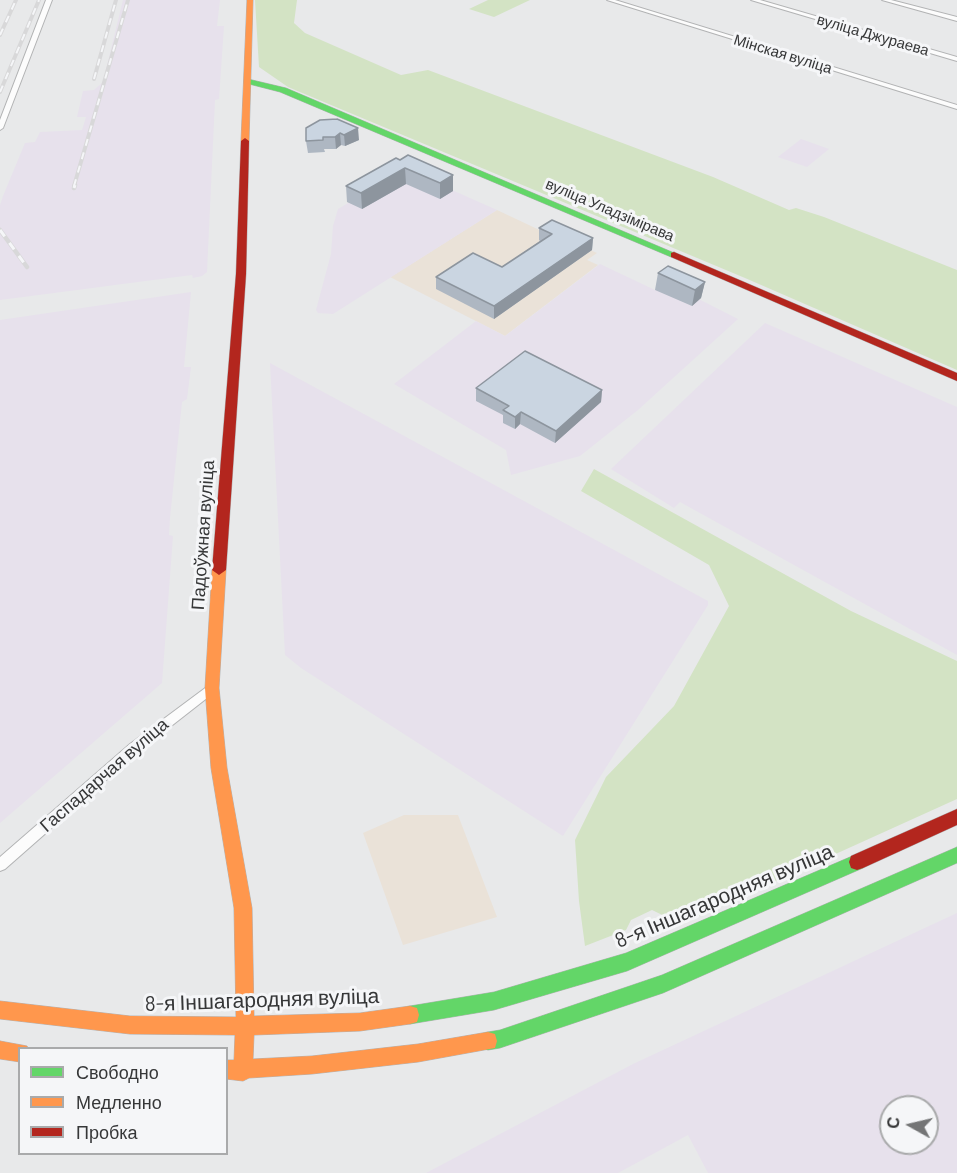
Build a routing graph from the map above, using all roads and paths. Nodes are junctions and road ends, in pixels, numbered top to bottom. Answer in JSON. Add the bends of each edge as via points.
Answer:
{"nodes":[{"id":1,"x":49,"y":0,"type":"edge"},
{"id":2,"x":250,"y":0,"type":"edge"},
{"id":3,"x":610,"y":0,"type":"edge"},
{"id":4,"x":754,"y":0,"type":"edge"},
{"id":5,"x":776,"y":0,"type":"edge"},
{"id":6,"x":885,"y":0,"type":"edge"},
{"id":7,"x":769,"y":4,"type":"junction"},
{"id":8,"x":957,"y":19,"type":"edge"},
{"id":9,"x":957,"y":59,"type":"edge"},
{"id":10,"x":248,"y":81,"type":"junction"},
{"id":11,"x":957,"y":107,"type":"edge"},
{"id":12,"x":0,"y":128,"type":"edge"},
{"id":13,"x":957,"y":377,"type":"edge"},
{"id":14,"x":212,"y":688,"type":"junction"},
{"id":15,"x":957,"y":817,"type":"edge"},
{"id":16,"x":957,"y":855,"type":"edge"},
{"id":17,"x":0,"y":865,"type":"edge"},
{"id":18,"x":0,"y":1010,"type":"edge"},
{"id":19,"x":245,"y":1026,"type":"junction"},
{"id":20,"x":0,"y":1050,"type":"edge"},
{"id":21,"x":18,"y":1053,"type":"edge"},
{"id":22,"x":228,"y":1070,"type":"edge"},
{"id":23,"x":243,"y":1071,"type":"junction"}],
"edges":[{"from":1,"to":12,"type":"street"},
{"from":2,"to":10,"type":"main road","name":"Падоўжная вуліца"},
{"from":3,"to":11,"type":"street","name":"Мінская вуліца"},
{"from":4,"to":7,"type":"street","name":"вуліца Джураева"},
{"from":5,"to":7,"type":"street"},
{"from":6,"to":8,"type":"street"},
{"from":7,"to":9,"type":"street","name":"вуліца Джураева"},
{"from":10,"to":13,"type":"main road","name":"вуліца Уладзімірава","via":[[283,90]]},
{"from":10,"to":14,"type":"main road","name":"Падоўжная вуліца","via":[[241,274]]},
{"from":14,"to":17,"type":"street","name":"Гаспадарчая вуліца","via":[[134,748]]},
{"from":14,"to":19,"type":"main road","name":"Падоўжная вуліца","via":[[219,768],[243,908]]},
{"from":15,"to":19,"type":"main road","name":"8-я Іншагародняя вуліца","via":[[627,962],[494,1001],[421,1014],[360,1022]]},
{"from":16,"to":23,"type":"main road","via":[[663,984],[500,1039],[418,1053]]},
{"from":18,"to":19,"type":"main road","name":"8-я Іншагародняя вуліца","via":[[130,1024]]},
{"from":19,"to":23,"type":"main road","name":"Падоўжная вуліца"},
{"from":20,"to":21,"type":"main road"},
{"from":22,"to":23,"type":"main road"}]}
